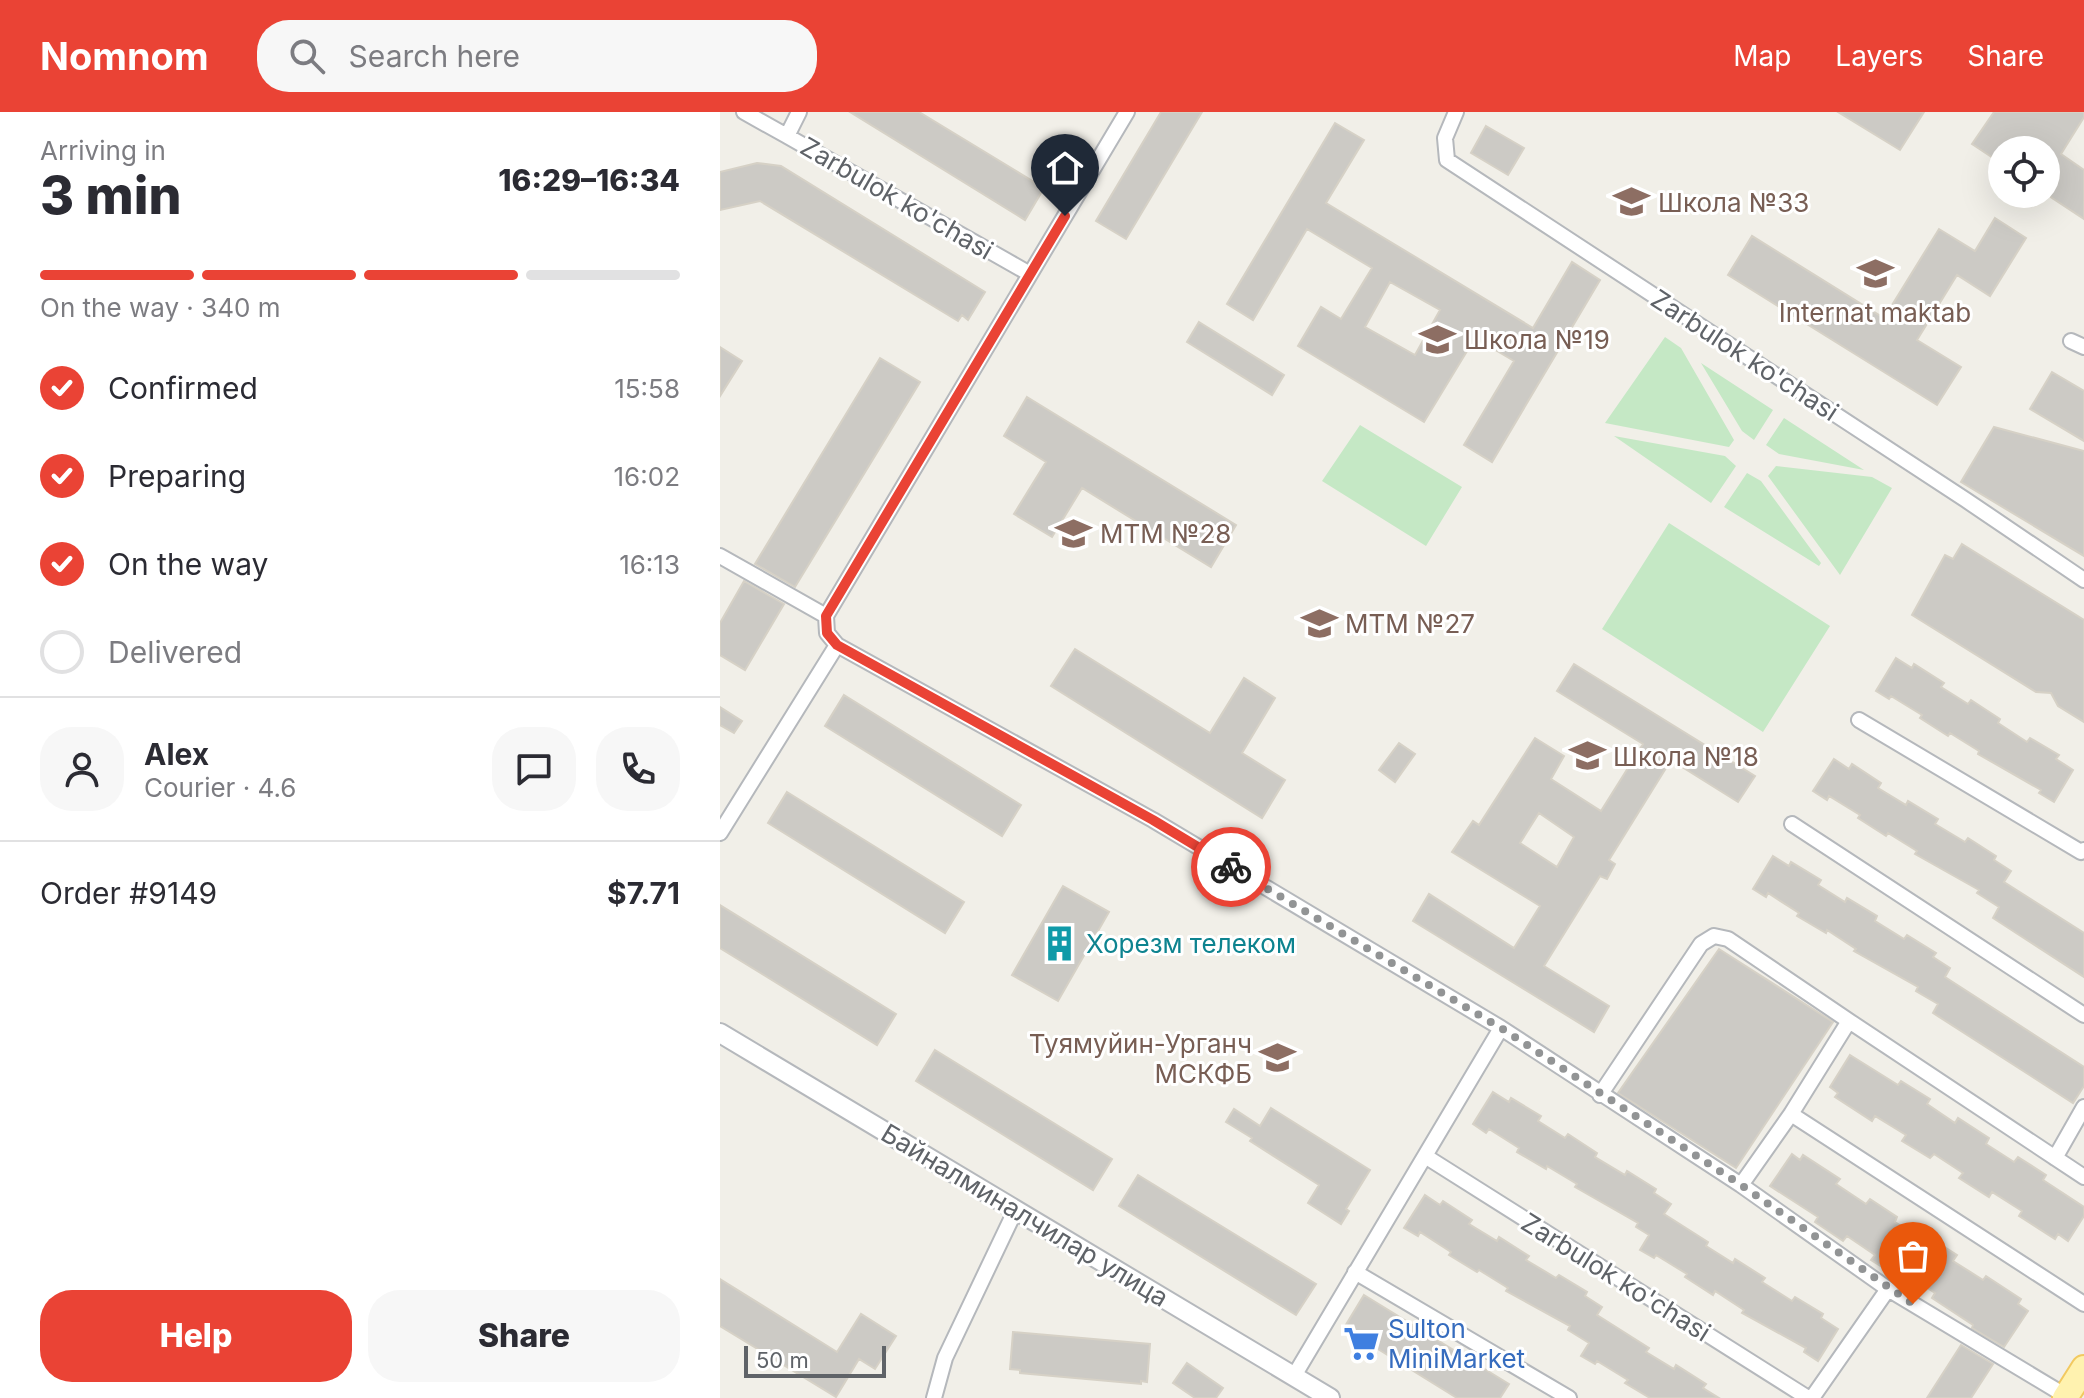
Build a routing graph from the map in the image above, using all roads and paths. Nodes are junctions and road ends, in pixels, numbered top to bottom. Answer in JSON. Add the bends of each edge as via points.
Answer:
{"nodes":[{"id":1,"x":744,"y":112,"type":"edge"},
{"id":2,"x":799,"y":112,"type":"edge"},
{"id":3,"x":1127,"y":112,"type":"edge"},
{"id":4,"x":1456,"y":112,"type":"edge"},
{"id":5,"x":787,"y":136,"type":"junction"},
{"id":6,"x":1030,"y":274,"type":"junction"},
{"id":7,"x":720,"y":556,"type":"edge"},
{"id":8,"x":2084,"y":580,"type":"edge"},
{"id":9,"x":826,"y":616,"type":"junction"},
{"id":10,"x":837,"y":645,"type":"junction"},
{"id":11,"x":1859,"y":720,"type":"dead end"},
{"id":12,"x":1792,"y":824,"type":"dead end"},
{"id":13,"x":720,"y":833,"type":"edge"},
{"id":14,"x":2084,"y":850,"type":"edge"},
{"id":15,"x":2084,"y":1015,"type":"edge"},
{"id":16,"x":1849,"y":1021,"type":"junction"},
{"id":17,"x":1501,"y":1028,"type":"junction"},
{"id":18,"x":720,"y":1033,"type":"edge"},
{"id":19,"x":1600,"y":1095,"type":"junction"},
{"id":20,"x":2084,"y":1107,"type":"edge"},
{"id":21,"x":1791,"y":1114,"type":"junction"},
{"id":22,"x":1425,"y":1156,"type":"junction"},
{"id":23,"x":2055,"y":1158,"type":"junction"},
{"id":24,"x":2084,"y":1177,"type":"edge"},
{"id":25,"x":1741,"y":1185,"type":"junction"},
{"id":26,"x":1016,"y":1209,"type":"junction"},
{"id":27,"x":1355,"y":1272,"type":"junction"},
{"id":28,"x":1888,"y":1289,"type":"junction"},
{"id":29,"x":2084,"y":1304,"type":"edge"},
{"id":30,"x":2084,"y":1368,"type":"edge"},
{"id":31,"x":1294,"y":1376,"type":"junction"},
{"id":32,"x":2066,"y":1397,"type":"edge"},
{"id":33,"x":934,"y":1398,"type":"edge"},
{"id":34,"x":1330,"y":1398,"type":"edge"},
{"id":35,"x":1569,"y":1398,"type":"edge"},
{"id":36,"x":1810,"y":1398,"type":"edge"}],
"edges":[{"from":1,"to":5,"type":"street"},
{"from":2,"to":5,"type":"street","name":"Zarbulok ko'chasi"},
{"from":3,"to":6,"type":"street"},
{"from":4,"to":8,"type":"street","name":"Zarbulok ko'chasi","via":[[1445,138],[1447,160]]},
{"from":5,"to":6,"type":"street","name":"Zarbulok ko'chasi"},
{"from":6,"to":9,"type":"street"},
{"from":7,"to":9,"type":"street"},
{"from":9,"to":10,"type":"street","via":[[827,633]]},
{"from":10,"to":13,"type":"street"},
{"from":10,"to":17,"type":"street","via":[[1153,820]]},
{"from":11,"to":14,"type":"street"},
{"from":12,"to":15,"type":"street"},
{"from":16,"to":19,"type":"street","via":[[1728,939],[1714,936],[1701,944]]},
{"from":16,"to":21,"type":"street"},
{"from":16,"to":23,"type":"street"},
{"from":17,"to":19,"type":"street"},
{"from":17,"to":22,"type":"street"},
{"from":18,"to":26,"type":"street","name":"Байналминалчилар улица"},
{"from":19,"to":25,"type":"street"},
{"from":20,"to":23,"type":"street"},
{"from":21,"to":25,"type":"street"},
{"from":21,"to":29,"type":"street"},
{"from":22,"to":27,"type":"street"},
{"from":22,"to":36,"type":"street","name":"Zarbulok ko'chasi"},
{"from":23,"to":24,"type":"street"},
{"from":25,"to":28,"type":"street"},
{"from":26,"to":31,"type":"street","name":"Байналминалчилар улица"},
{"from":26,"to":33,"type":"street","via":[[945,1358]]},
{"from":27,"to":31,"type":"street"},
{"from":27,"to":35,"type":"street"},
{"from":28,"to":32,"type":"street"},
{"from":28,"to":36,"type":"street","name":"Zarbulok ko'chasi"},
{"from":30,"to":32,"type":"main road"},
{"from":31,"to":34,"type":"street","name":"Байналминалчилар улица"}]}
